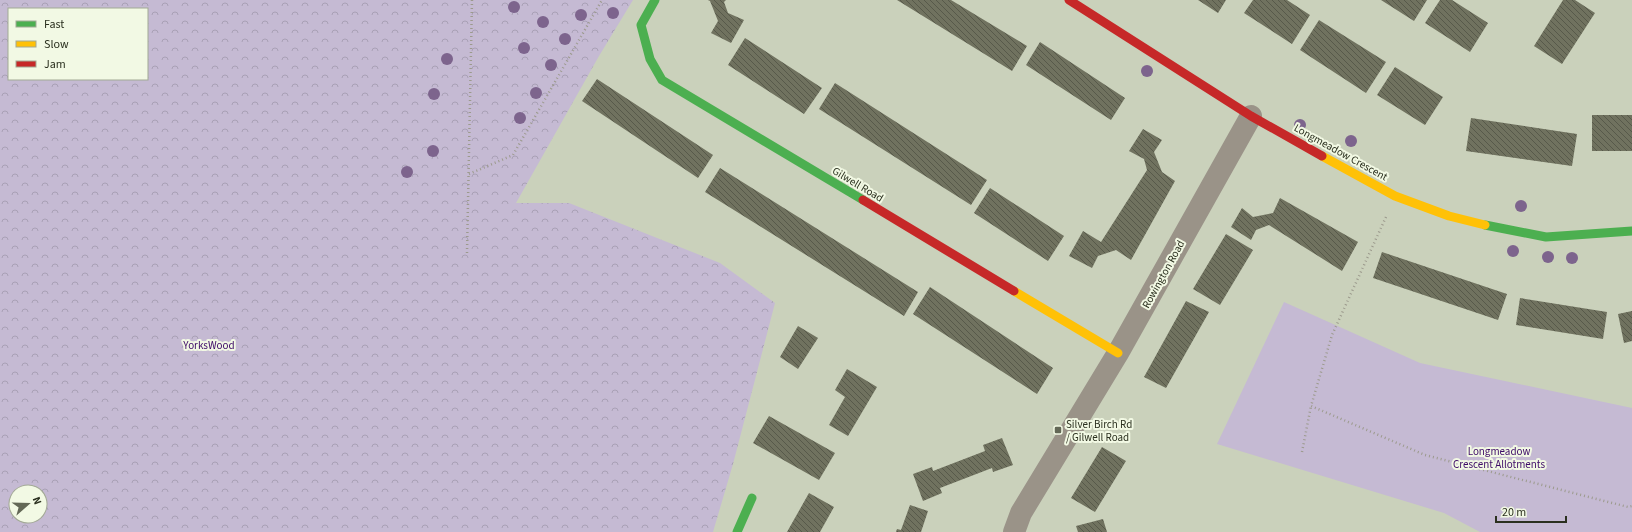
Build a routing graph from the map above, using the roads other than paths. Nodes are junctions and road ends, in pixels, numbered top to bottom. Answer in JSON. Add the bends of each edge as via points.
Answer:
{"nodes":[{"id":1,"x":655,"y":0,"type":"edge"},
{"id":2,"x":1069,"y":0,"type":"edge"},
{"id":3,"x":1251,"y":116,"type":"junction"},
{"id":4,"x":1632,"y":232,"type":"edge"},
{"id":5,"x":1118,"y":353,"type":"junction"},
{"id":6,"x":752,"y":498,"type":"dead end"},
{"id":7,"x":737,"y":532,"type":"edge"},
{"id":8,"x":1014,"y":532,"type":"edge"}],
"edges":[{"from":1,"to":5,"type":"street","name":"Gilwell Road","via":[[641,25],[650,59],[662,80]]},
{"from":2,"to":3,"type":"street","name":"Longmeadow Crescent"},
{"from":3,"to":4,"type":"street","name":"Longmeadow Crescent","via":[[1395,196],[1449,216],[1499,229],[1546,237]]},
{"from":3,"to":5,"type":"street","name":"Rowington Road"},
{"from":5,"to":8,"type":"street","name":"Rowington Road","via":[[1020,513]]},
{"from":6,"to":7,"type":"street"}]}
